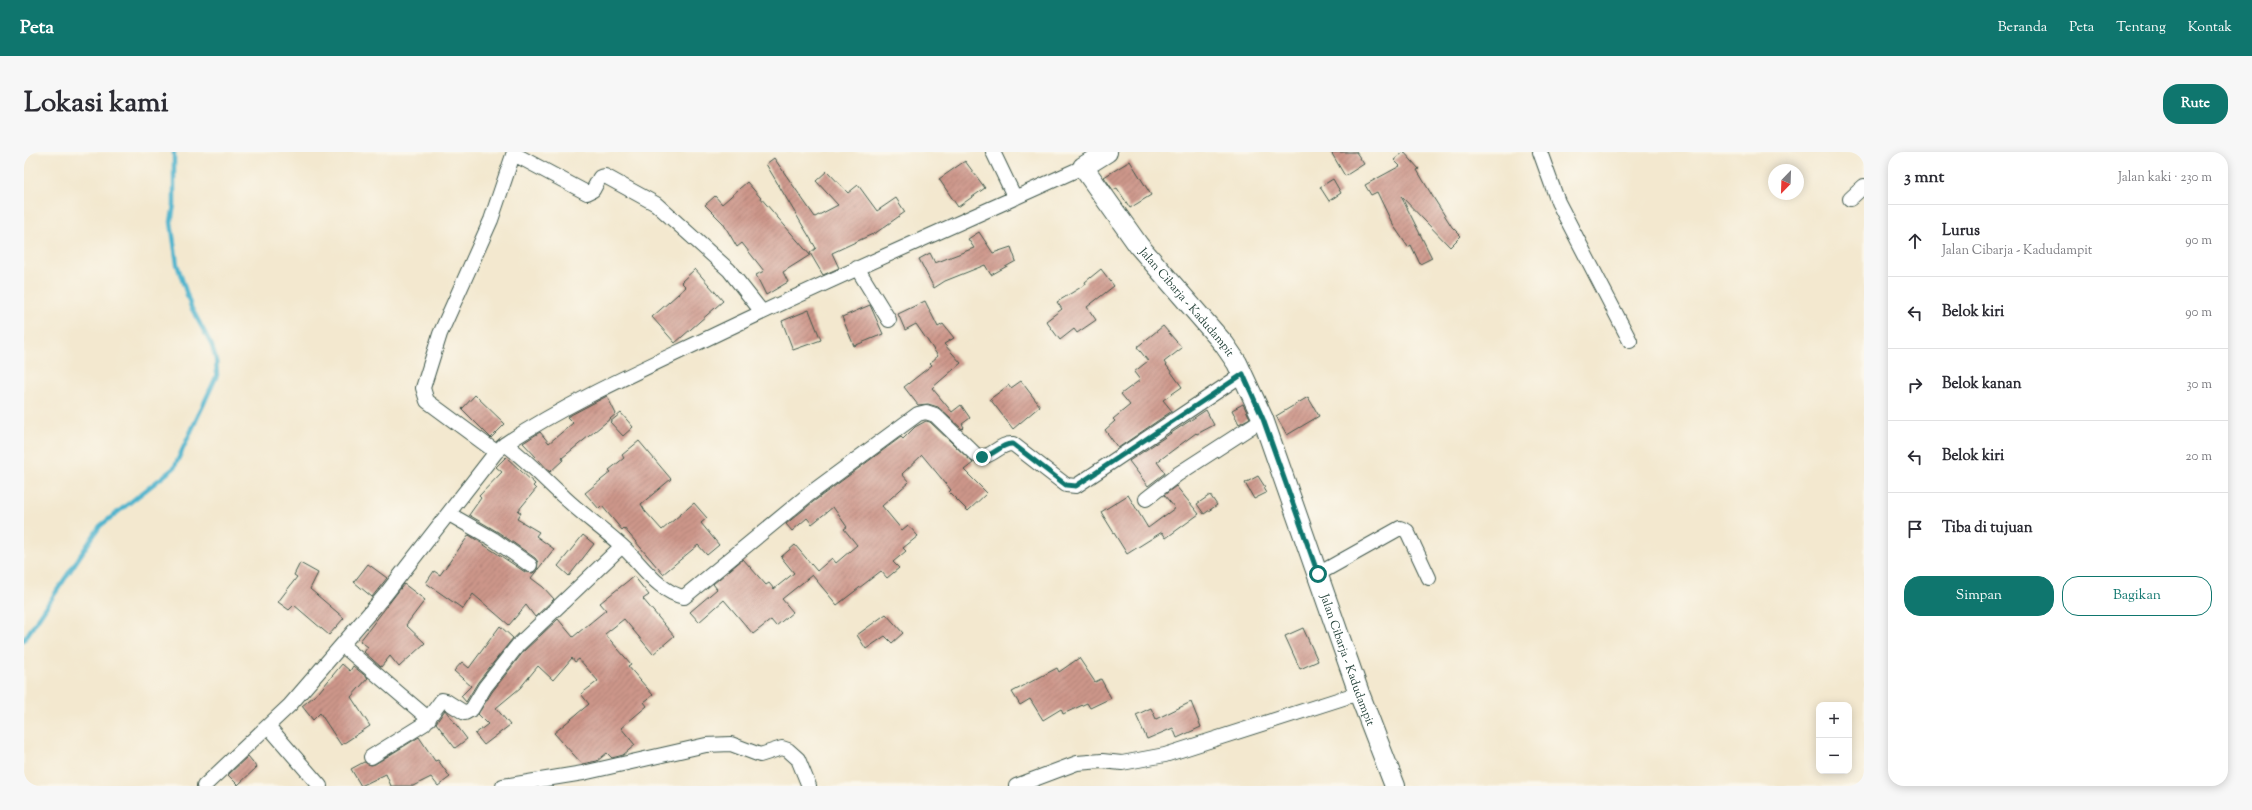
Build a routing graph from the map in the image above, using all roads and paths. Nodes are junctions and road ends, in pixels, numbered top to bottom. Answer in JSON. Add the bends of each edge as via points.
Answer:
{"nodes":[{"id":1,"x":993,"y":152,"type":"edge"},
{"id":2,"x":1107,"y":152,"type":"edge"},
{"id":3,"x":1540,"y":152,"type":"edge"},
{"id":4,"x":514,"y":153,"type":"edge"},
{"id":5,"x":1083,"y":167,"type":"junction"},
{"id":6,"x":1864,"y":186,"type":"edge"},
{"id":7,"x":1015,"y":198,"type":"junction"},
{"id":8,"x":1850,"y":199,"type":"dead end"},
{"id":9,"x":857,"y":268,"type":"junction"},
{"id":10,"x":762,"y":312,"type":"junction"},
{"id":11,"x":889,"y":320,"type":"dead end"},
{"id":12,"x":1630,"y":341,"type":"dead end"},
{"id":13,"x":1243,"y":374,"type":"junction"},
{"id":14,"x":1263,"y":419,"type":"junction"},
{"id":15,"x":501,"y":448,"type":"junction"},
{"id":16,"x":1146,"y":499,"type":"dead end"},
{"id":17,"x":450,"y":514,"type":"junction"},
{"id":18,"x":622,"y":546,"type":"junction"},
{"id":19,"x":530,"y":565,"type":"dead end"},
{"id":20,"x":1318,"y":574,"type":"junction"},
{"id":21,"x":1429,"y":578,"type":"dead end"},
{"id":22,"x":342,"y":646,"type":"junction"},
{"id":23,"x":1359,"y":694,"type":"junction"},
{"id":24,"x":429,"y":719,"type":"junction"},
{"id":25,"x":268,"y":726,"type":"junction"},
{"id":26,"x":371,"y":757,"type":"dead end"},
{"id":27,"x":204,"y":786,"type":"edge"},
{"id":28,"x":320,"y":786,"type":"edge"},
{"id":29,"x":503,"y":786,"type":"edge"},
{"id":30,"x":810,"y":786,"type":"edge"},
{"id":31,"x":1016,"y":786,"type":"edge"},
{"id":32,"x":1395,"y":786,"type":"edge"}],
"edges":[{"from":1,"to":7,"type":"street"},
{"from":2,"to":5,"type":"street"},
{"from":3,"to":12,"type":"street","via":[[1558,202]]},
{"from":4,"to":10,"type":"street","via":[[586,193],[593,190],[600,177],[606,176],[656,204],[729,270]]},
{"from":4,"to":15,"type":"street","via":[[491,220],[440,334],[423,388],[427,401]]},
{"from":5,"to":7,"type":"street"},
{"from":5,"to":13,"type":"street","name":"Jalan Cibarja - Kadudampit","via":[[1138,246],[1224,344]]},
{"from":6,"to":8,"type":"street"},
{"from":7,"to":9,"type":"street"},
{"from":9,"to":10,"type":"street"},
{"from":9,"to":11,"type":"street"},
{"from":10,"to":15,"type":"street","via":[[580,399]]},
{"from":13,"to":14,"type":"street","name":"Jalan Cibarja - Kadudampit"},
{"from":13,"to":18,"type":"street","via":[[1076,486],[1066,485],[1013,444],[1007,444],[988,456],[976,455],[935,415],[926,412],[918,414],[808,495],[684,597],[673,595],[663,589]]},
{"from":14,"to":16,"type":"street","via":[[1202,457]]},
{"from":14,"to":20,"type":"street","name":"Jalan Cibarja - Kadudampit"},
{"from":15,"to":17,"type":"street"},
{"from":15,"to":18,"type":"street","via":[[521,456],[563,497]]},
{"from":17,"to":19,"type":"street","via":[[493,539]]},
{"from":17,"to":22,"type":"street"},
{"from":18,"to":24,"type":"street","via":[[518,645],[485,686],[472,709],[465,713],[442,700]]},
{"from":20,"to":21,"type":"street","via":[[1400,528],[1407,531]]},
{"from":20,"to":23,"type":"street","name":"Jalan Cibarja - Kadudampit"},
{"from":22,"to":24,"type":"street"},
{"from":22,"to":25,"type":"street"},
{"from":23,"to":31,"type":"street","via":[[1165,755],[1122,763],[1077,763]]},
{"from":23,"to":32,"type":"street","name":"Jalan Cibarja - Kadudampit"},
{"from":24,"to":26,"type":"street"},
{"from":25,"to":27,"type":"street"},
{"from":25,"to":28,"type":"street"},
{"from":29,"to":30,"type":"street","via":[[583,773],[706,745],[731,744],[760,755],[782,748],[788,750],[798,759]]}]}
